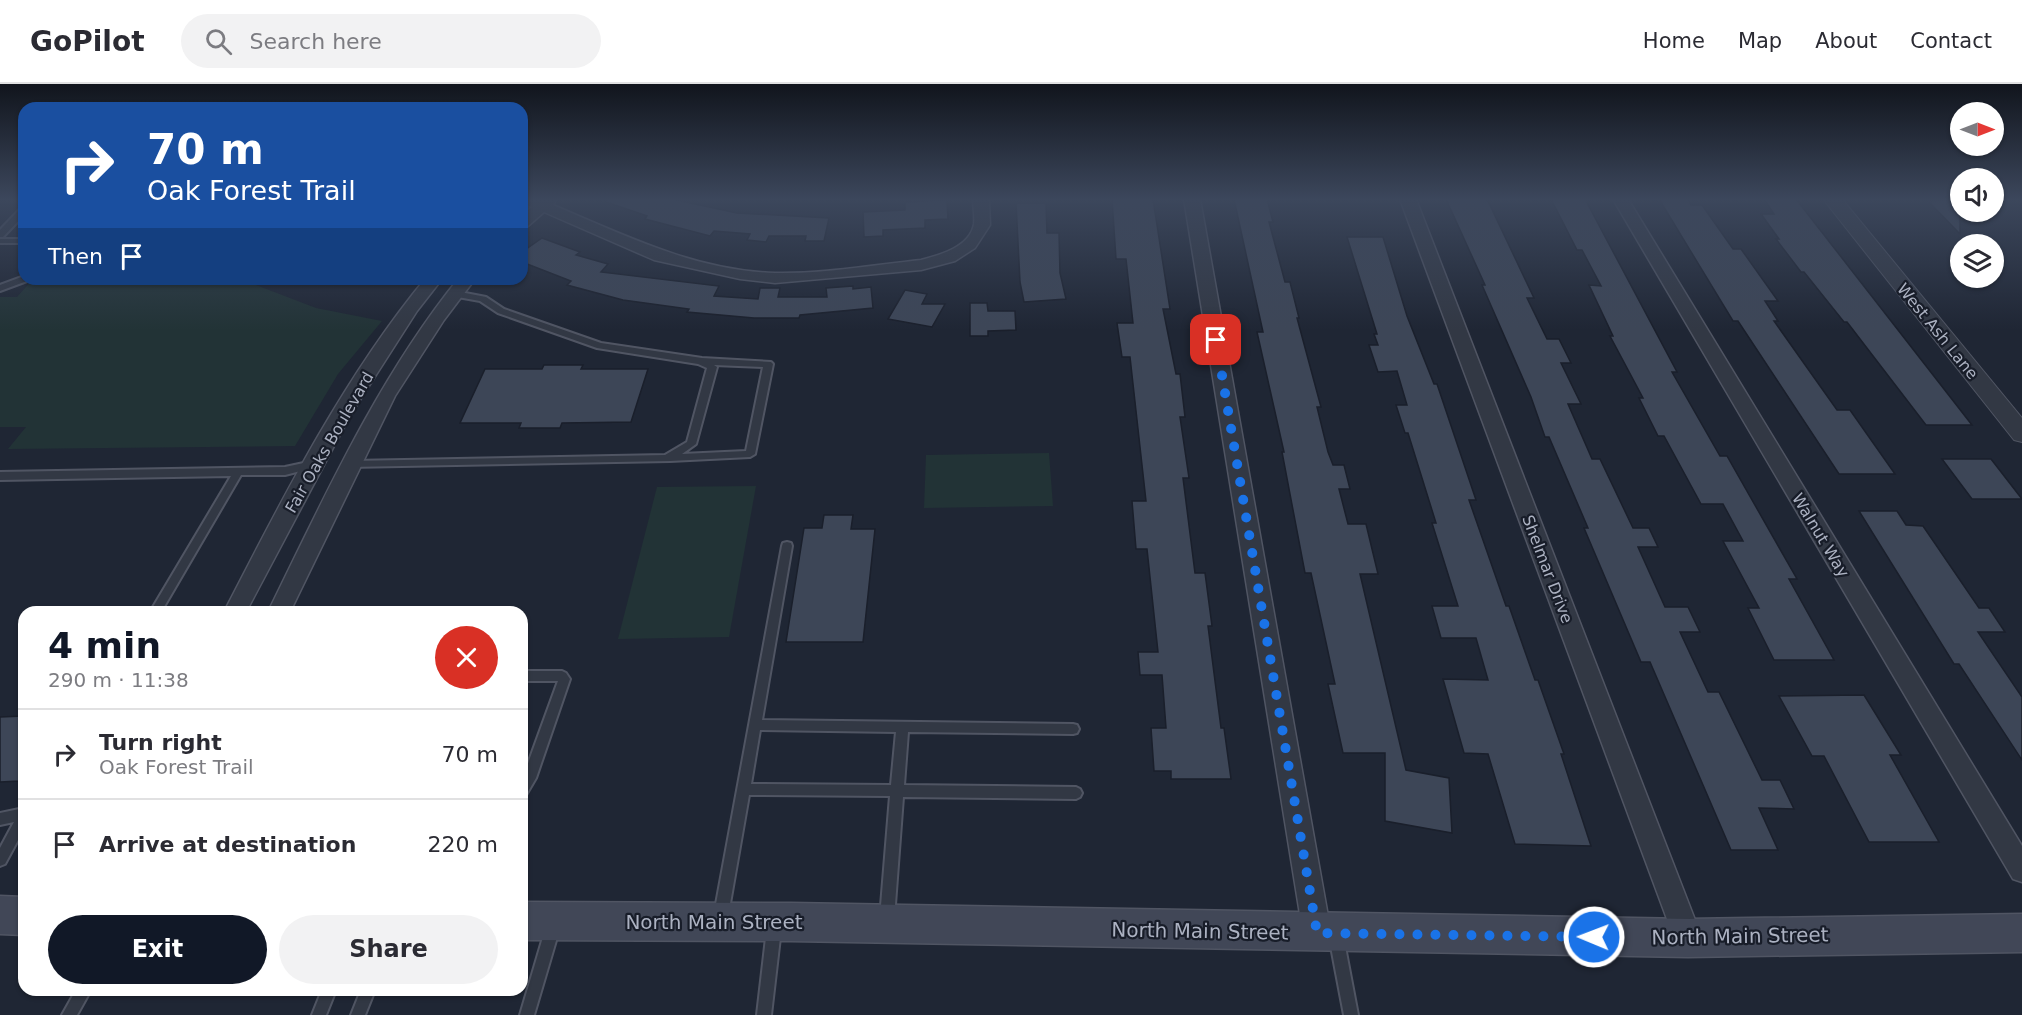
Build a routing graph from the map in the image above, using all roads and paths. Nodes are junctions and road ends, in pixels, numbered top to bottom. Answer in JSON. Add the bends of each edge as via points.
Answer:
{"nodes":[{"id":1,"x":628,"y":242,"type":"edge"},
{"id":2,"x":971,"y":242,"type":"edge"},
{"id":3,"x":1200,"y":242,"type":"edge"},
{"id":4,"x":1424,"y":242,"type":"edge"},
{"id":5,"x":1645,"y":242,"type":"edge"},
{"id":6,"x":1866,"y":242,"type":"edge"},
{"id":7,"x":18,"y":281,"type":"edge"},
{"id":8,"x":429,"y":285,"type":"edge"},
{"id":9,"x":461,"y":286,"type":"edge"},
{"id":10,"x":0,"y":288,"type":"edge"},
{"id":11,"x":411,"y":307,"type":"junction"},
{"id":12,"x":440,"y":311,"type":"junction"},
{"id":13,"x":700,"y":361,"type":"junction"},
{"id":14,"x":2022,"y":434,"type":"edge"},
{"id":15,"x":667,"y":458,"type":"junction"},
{"id":16,"x":313,"y":465,"type":"junction"},
{"id":17,"x":351,"y":465,"type":"junction"},
{"id":18,"x":238,"y":472,"type":"junction"},
{"id":19,"x":0,"y":476,"type":"edge"},
{"id":20,"x":788,"y":546,"type":"dead end"},
{"id":21,"x":159,"y":606,"type":"edge"},
{"id":22,"x":238,"y":606,"type":"edge"},
{"id":23,"x":282,"y":606,"type":"edge"},
{"id":24,"x":528,"y":676,"type":"edge"},
{"id":25,"x":755,"y":725,"type":"junction"},
{"id":26,"x":902,"y":727,"type":"junction"},
{"id":27,"x":1073,"y":729,"type":"dead end"},
{"id":28,"x":528,"y":781,"type":"edge"},
{"id":29,"x":743,"y":789,"type":"junction"},
{"id":30,"x":895,"y":791,"type":"junction"},
{"id":31,"x":1076,"y":793,"type":"dead end"},
{"id":32,"x":18,"y":816,"type":"edge"},
{"id":33,"x":0,"y":819,"type":"edge"},
{"id":34,"x":18,"y":828,"type":"edge"},
{"id":35,"x":0,"y":860,"type":"edge"},
{"id":36,"x":2022,"y":870,"type":"edge"},
{"id":37,"x":0,"y":915,"type":"edge"},
{"id":38,"x":18,"y":916,"type":"edge"},
{"id":39,"x":538,"y":921,"type":"edge"},
{"id":40,"x":719,"y":922,"type":"junction"},
{"id":41,"x":775,"y":922,"type":"junction"},
{"id":42,"x":886,"y":924,"type":"junction"},
{"id":43,"x":1326,"y":933,"type":"junction"},
{"id":44,"x":2022,"y":933,"type":"edge"},
{"id":45,"x":1688,"y":938,"type":"junction"},
{"id":46,"x":80,"y":996,"type":"edge"},
{"id":47,"x":327,"y":996,"type":"edge"},
{"id":48,"x":366,"y":996,"type":"edge"},
{"id":49,"x":69,"y":1015,"type":"edge"},
{"id":50,"x":319,"y":1015,"type":"edge"},
{"id":51,"x":358,"y":1015,"type":"edge"},
{"id":52,"x":527,"y":1015,"type":"edge"},
{"id":53,"x":764,"y":1015,"type":"edge"},
{"id":54,"x":1351,"y":1015,"type":"edge"}],
"edges":[{"from":1,"to":2,"type":"street","via":[[660,257],[775,278],[921,265],[949,258]]},
{"from":3,"to":43,"type":"street"},
{"from":4,"to":45,"type":"street","name":"Shelmar Drive"},
{"from":5,"to":36,"type":"street","name":"Walnut Way"},
{"from":6,"to":14,"type":"street","name":"West Ash Lane"},
{"from":7,"to":10,"type":"lane"},
{"from":8,"to":11,"type":"street","name":"Fair Oaks Boulevard"},
{"from":9,"to":12,"type":"street","name":"Fair Oaks Boulevard"},
{"from":9,"to":13,"type":"lane","via":[[501,311],[600,346]]},
{"from":11,"to":12,"type":"street"},
{"from":11,"to":16,"type":"street","name":"Fair Oaks Boulevard","via":[[342,412]]},
{"from":12,"to":17,"type":"street","name":"Fair Oaks Boulevard","via":[[401,371]]},
{"from":13,"to":15,"type":"lane","via":[[712,367],[691,444]]},
{"from":13,"to":15,"type":"lane","via":[[768,364],[750,454]]},
{"from":15,"to":17,"type":"lane"},
{"from":16,"to":17,"type":"street"},
{"from":16,"to":18,"type":"lane","via":[[285,471]]},
{"from":16,"to":22,"type":"street","name":"Fair Oaks Boulevard"},
{"from":17,"to":23,"type":"street","name":"Fair Oaks Boulevard"},
{"from":18,"to":19,"type":"lane"},
{"from":18,"to":21,"type":"lane"},
{"from":20,"to":25,"type":"lane"},
{"from":24,"to":28,"type":"lane","via":[[564,679]]},
{"from":25,"to":26,"type":"lane"},
{"from":25,"to":29,"type":"lane"},
{"from":26,"to":27,"type":"lane"},
{"from":26,"to":30,"type":"lane"},
{"from":29,"to":30,"type":"lane"},
{"from":29,"to":40,"type":"lane"},
{"from":30,"to":31,"type":"lane"},
{"from":30,"to":42,"type":"lane"},
{"from":32,"to":33,"type":"lane"},
{"from":34,"to":35,"type":"lane"},
{"from":37,"to":38,"type":"main road"},
{"from":39,"to":40,"type":"main road","name":"North Main Street"},
{"from":39,"to":52,"type":"lane"},
{"from":40,"to":41,"type":"main road","name":"North Main Street"},
{"from":41,"to":42,"type":"main road","name":"North Main Street"},
{"from":41,"to":53,"type":"lane"},
{"from":42,"to":43,"type":"main road","name":"North Main Street"},
{"from":43,"to":45,"type":"main road","name":"North Main Street"},
{"from":43,"to":54,"type":"lane"},
{"from":44,"to":45,"type":"main road","name":"North Main Street"},
{"from":46,"to":49,"type":"lane"},
{"from":47,"to":50,"type":"lane"},
{"from":48,"to":51,"type":"lane"}]}
